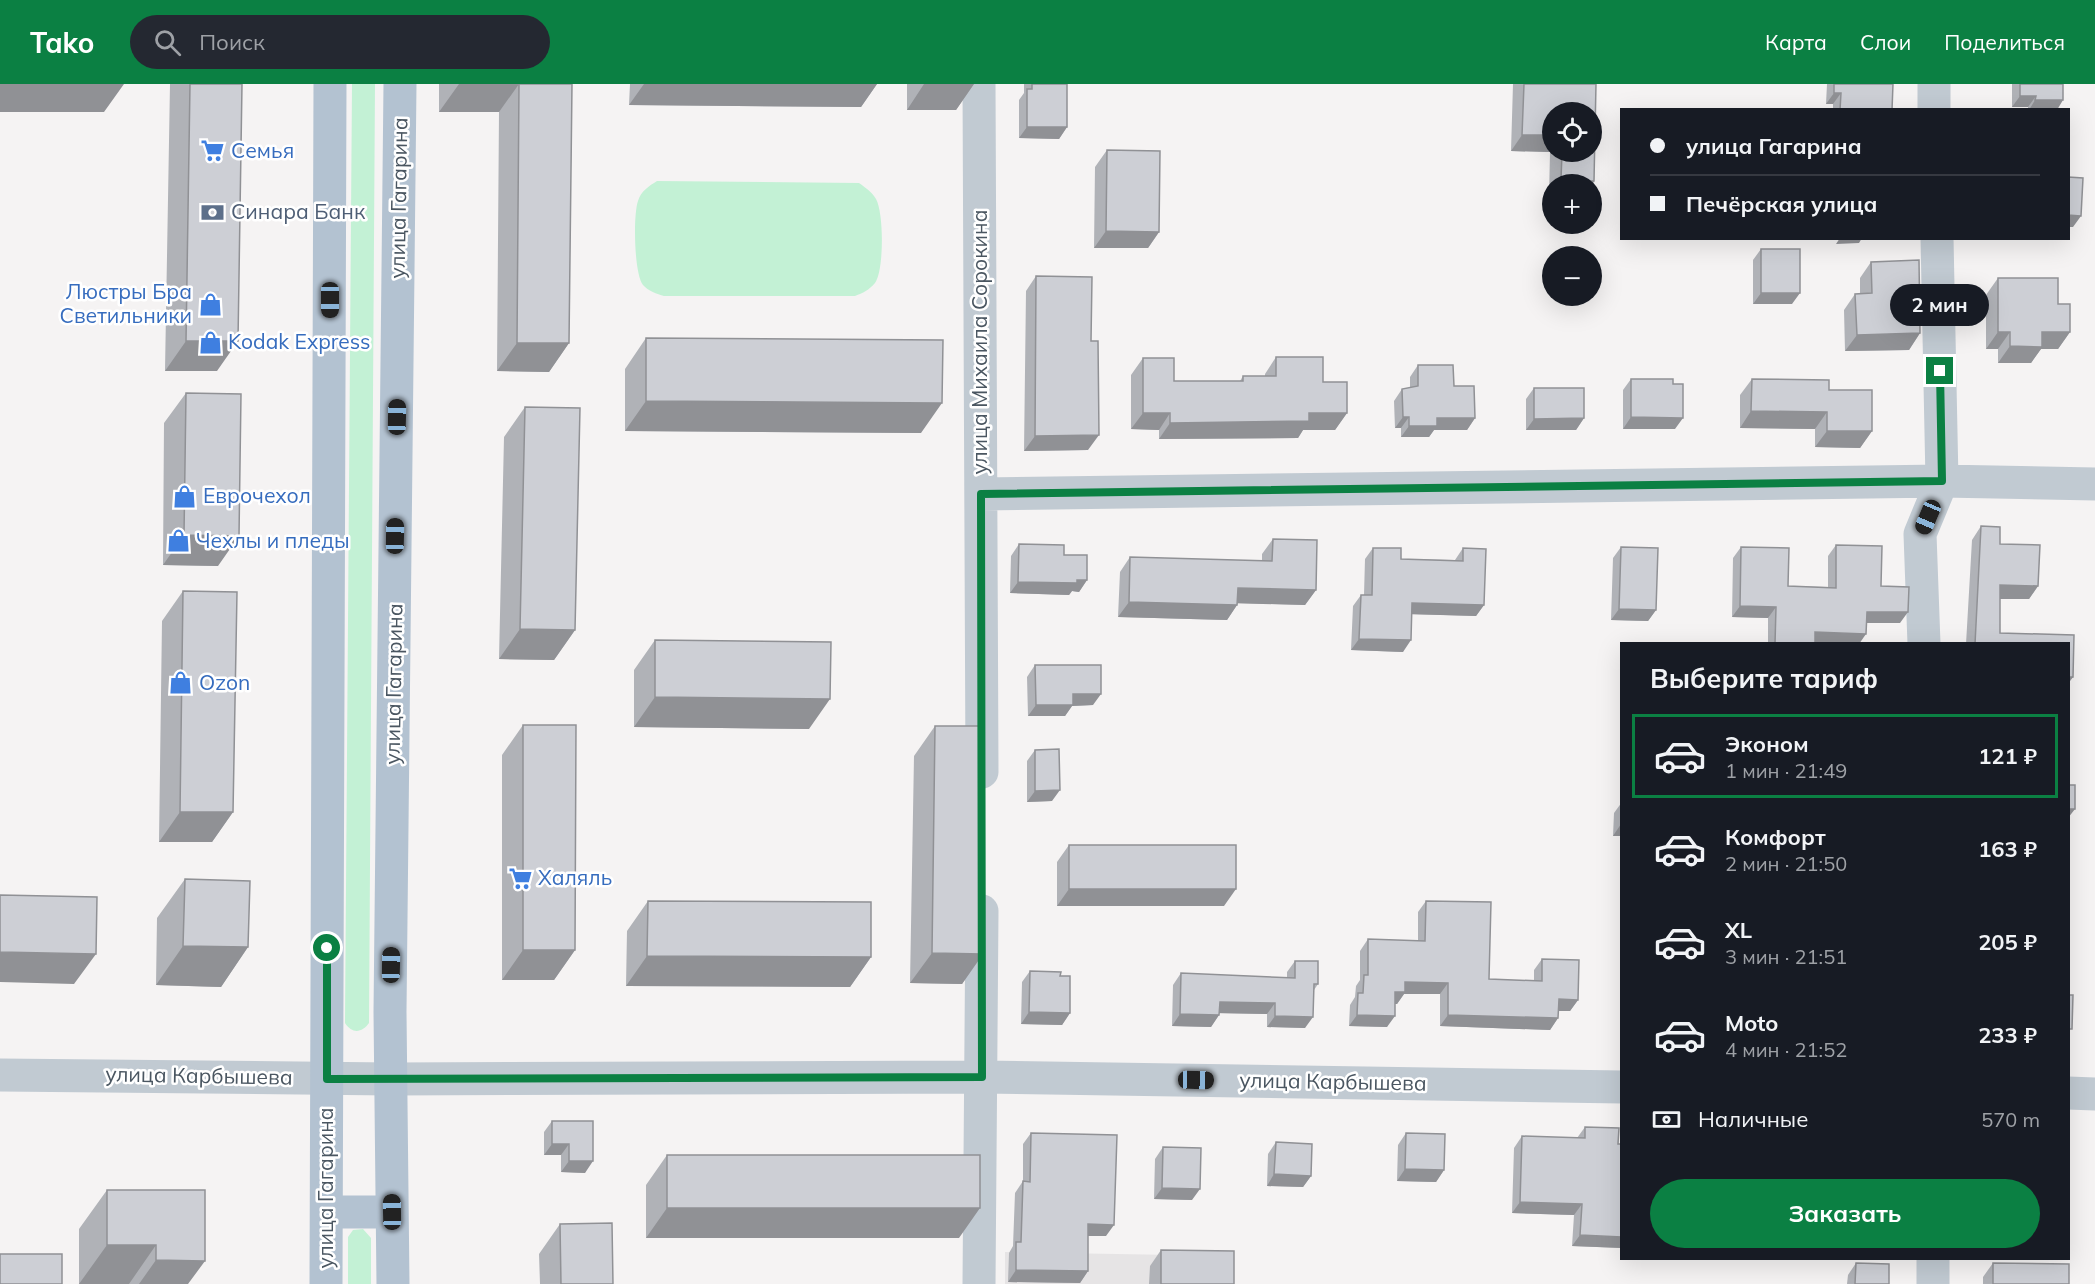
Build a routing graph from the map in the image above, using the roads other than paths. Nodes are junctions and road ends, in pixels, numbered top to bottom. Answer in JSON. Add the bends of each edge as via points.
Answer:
{"nodes":[{"id":1,"x":330,"y":84,"type":"edge"},
{"id":2,"x":400,"y":84,"type":"edge"},
{"id":3,"x":979,"y":84,"type":"edge"},
{"id":4,"x":1934,"y":84,"type":"edge"},
{"id":5,"x":1934,"y":108,"type":"edge"},
{"id":6,"x":1937,"y":240,"type":"edge"},
{"id":7,"x":1942,"y":481,"type":"junction"},
{"id":8,"x":2095,"y":484,"type":"edge"},
{"id":9,"x":981,"y":494,"type":"junction"},
{"id":10,"x":1924,"y":642,"type":"edge"},
{"id":11,"x":982,"y":807,"type":"edge"},
{"id":12,"x":982,"y":877,"type":"edge"},
{"id":13,"x":0,"y":1074,"type":"edge"},
{"id":14,"x":982,"y":1077,"type":"junction"},
{"id":15,"x":327,"y":1079,"type":"junction"},
{"id":16,"x":391,"y":1079,"type":"junction"},
{"id":17,"x":1620,"y":1087,"type":"edge"},
{"id":18,"x":2070,"y":1093,"type":"edge"},
{"id":19,"x":2095,"y":1094,"type":"edge"},
{"id":20,"x":327,"y":1212,"type":"junction"},
{"id":21,"x":392,"y":1212,"type":"junction"},
{"id":22,"x":1933,"y":1260,"type":"edge"},
{"id":23,"x":326,"y":1284,"type":"edge"},
{"id":24,"x":393,"y":1284,"type":"edge"},
{"id":25,"x":979,"y":1284,"type":"edge"},
{"id":26,"x":1933,"y":1284,"type":"edge"}],
"edges":[{"from":1,"to":15,"type":"main road","name":"улица Гагарина"},
{"from":2,"to":16,"type":"main road","name":"улица Гагарина"},
{"from":3,"to":9,"type":"street","name":"улица Михаила Сорокина"},
{"from":4,"to":5,"type":"street"},
{"from":6,"to":7,"type":"street"},
{"from":7,"to":8,"type":"street"},
{"from":7,"to":9,"type":"street"},
{"from":7,"to":10,"type":"street","via":[[1920,534]]},
{"from":9,"to":11,"type":"street","name":"улица Михаила Сорокина"},
{"from":12,"to":14,"type":"street"},
{"from":13,"to":15,"type":"street","name":"улица Карбышева"},
{"from":14,"to":16,"type":"street","name":"улица Карбышева"},
{"from":14,"to":17,"type":"street","name":"улица Карбышева"},
{"from":14,"to":25,"type":"street"},
{"from":15,"to":16,"type":"street","name":"улица Карбышева"},
{"from":15,"to":20,"type":"main road","name":"улица Гагарина"},
{"from":16,"to":21,"type":"main road","name":"улица Гагарина"},
{"from":18,"to":19,"type":"street"},
{"from":20,"to":21,"type":"main road"},
{"from":20,"to":23,"type":"main road","name":"улица Гагарина"},
{"from":21,"to":24,"type":"main road","name":"улица Гагарина"},
{"from":22,"to":26,"type":"street"}]}
